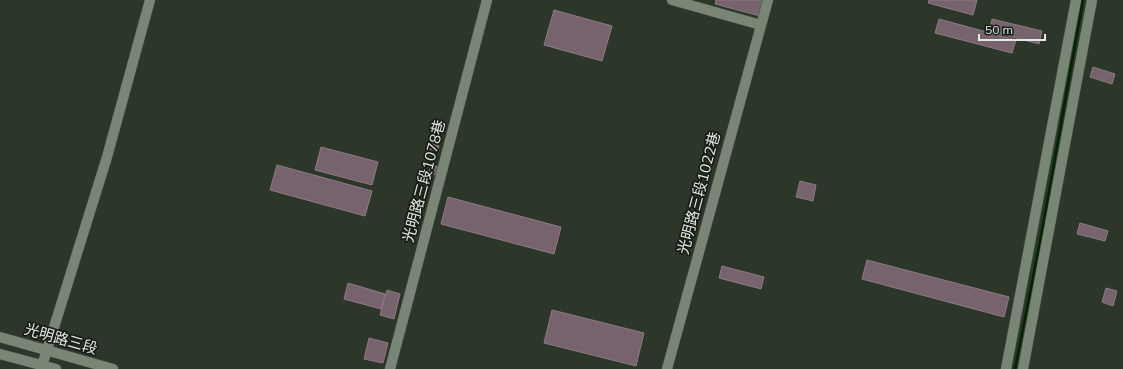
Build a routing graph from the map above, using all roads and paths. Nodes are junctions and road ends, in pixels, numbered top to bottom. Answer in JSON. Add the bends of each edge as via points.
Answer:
{"nodes":[{"id":1,"x":150,"y":0,"type":"edge"},
{"id":2,"x":487,"y":0,"type":"edge"},
{"id":3,"x":672,"y":0,"type":"edge"},
{"id":4,"x":768,"y":0,"type":"edge"},
{"id":5,"x":1076,"y":0,"type":"edge"},
{"id":6,"x":1092,"y":0,"type":"edge"},
{"id":7,"x":761,"y":25,"type":"junction"},
{"id":8,"x":0,"y":337,"type":"edge"},
{"id":9,"x":46,"y":350,"type":"junction"},
{"id":10,"x":0,"y":354,"type":"edge"},
{"id":11,"x":42,"y":367,"type":"edge"},
{"id":12,"x":56,"y":369,"type":"edge"},
{"id":13,"x":113,"y":369,"type":"edge"},
{"id":14,"x":390,"y":369,"type":"edge"},
{"id":15,"x":667,"y":369,"type":"edge"},
{"id":16,"x":1006,"y":369,"type":"edge"},
{"id":17,"x":1023,"y":369,"type":"edge"}],
"edges":[{"from":1,"to":9,"type":"street","via":[[108,157]]},
{"from":2,"to":14,"type":"street","name":"光明路三段1078巷"},
{"from":3,"to":7,"type":"street"},
{"from":4,"to":7,"type":"street","name":"光明路三段1022巷"},
{"from":5,"to":16,"type":"street"},
{"from":6,"to":17,"type":"street"},
{"from":7,"to":15,"type":"street","name":"光明路三段1022巷"},
{"from":8,"to":9,"type":"street","name":"光明路三段"},
{"from":9,"to":11,"type":"street"},
{"from":9,"to":13,"type":"street","name":"光明路三段"},
{"from":10,"to":11,"type":"street","name":"光明路三段"},
{"from":11,"to":12,"type":"street","name":"光明路三段"}]}
